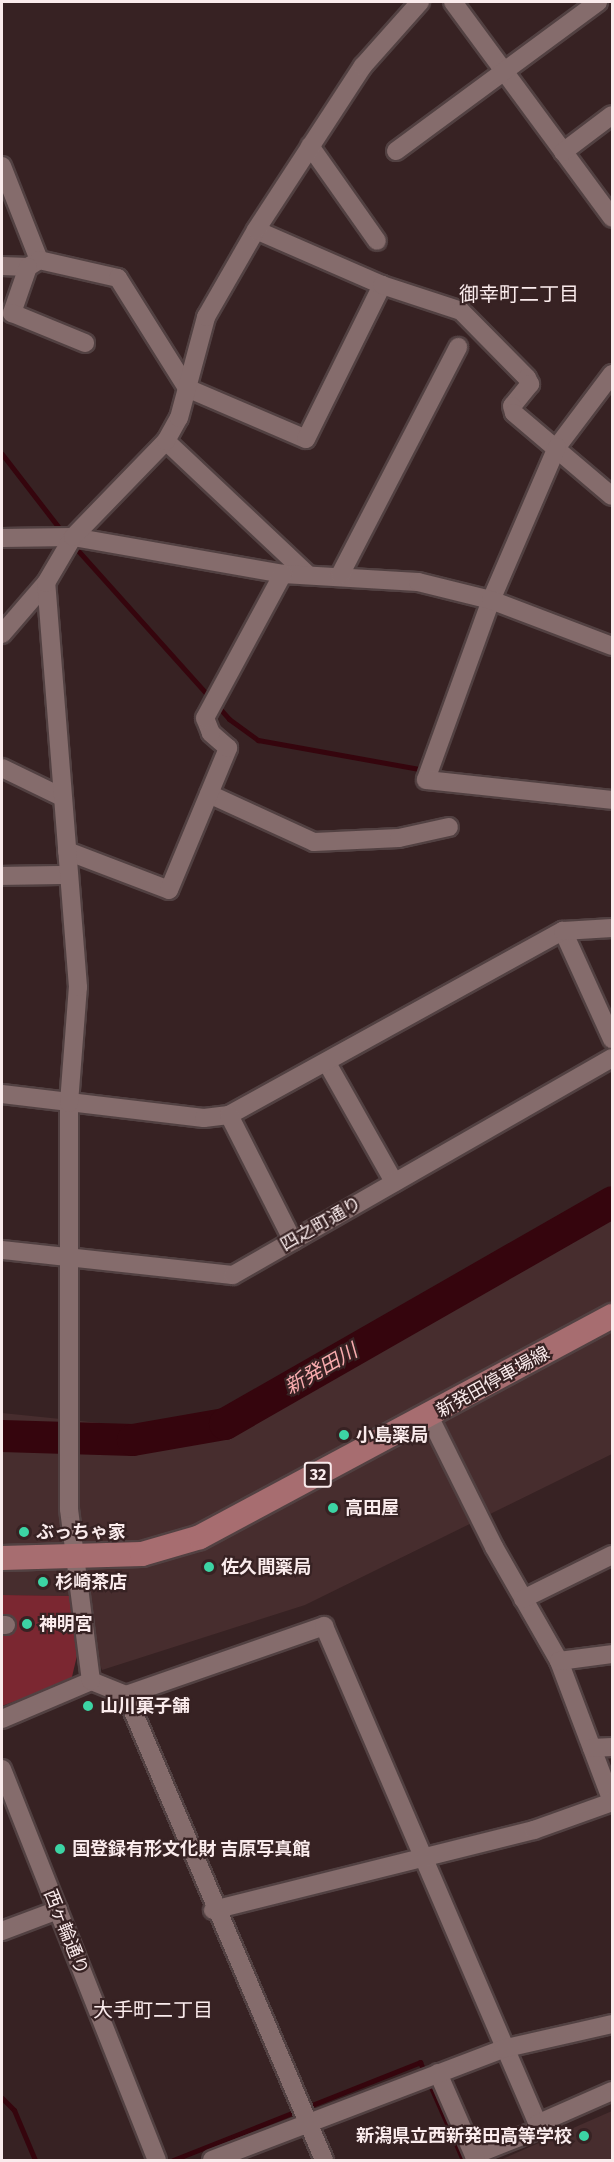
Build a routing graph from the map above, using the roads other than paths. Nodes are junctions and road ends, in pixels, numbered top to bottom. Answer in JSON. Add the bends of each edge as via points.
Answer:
{"nodes":[{"id":1,"x":420,"y":2,"type":"edge"},
{"id":2,"x":453,"y":2,"type":"edge"},
{"id":3,"x":598,"y":2,"type":"edge"},
{"id":4,"x":504,"y":71,"type":"junction"},
{"id":5,"x":612,"y":115,"type":"edge"},
{"id":6,"x":310,"y":147,"type":"junction"},
{"id":7,"x":396,"y":151,"type":"dead end"},
{"id":8,"x":563,"y":152,"type":"junction"},
{"id":9,"x":2,"y":166,"type":"edge"},
{"id":10,"x":612,"y":218,"type":"edge"},
{"id":11,"x":255,"y":230,"type":"junction"},
{"id":12,"x":377,"y":241,"type":"dead end"},
{"id":13,"x":33,"y":263,"type":"junction"},
{"id":14,"x":2,"y":266,"type":"edge"},
{"id":15,"x":382,"y":285,"type":"junction"},
{"id":16,"x":85,"y":343,"type":"dead end"},
{"id":17,"x":459,"y":347,"type":"dead end"},
{"id":18,"x":612,"y":375,"type":"edge"},
{"id":19,"x":187,"y":388,"type":"junction"},
{"id":20,"x":166,"y":441,"type":"junction"},
{"id":21,"x":557,"y":447,"type":"junction"},
{"id":22,"x":612,"y":496,"type":"edge"},
{"id":23,"x":73,"y":537,"type":"junction"},
{"id":24,"x":2,"y":538,"type":"edge"},
{"id":25,"x":283,"y":574,"type":"junction"},
{"id":26,"x":307,"y":574,"type":"junction"},
{"id":27,"x":340,"y":575,"type":"junction"},
{"id":28,"x":46,"y":583,"type":"junction"},
{"id":29,"x":491,"y":600,"type":"junction"},
{"id":30,"x":2,"y":634,"type":"edge"},
{"id":31,"x":612,"y":646,"type":"edge"},
{"id":32,"x":2,"y":768,"type":"edge"},
{"id":33,"x":209,"y":794,"type":"junction"},
{"id":34,"x":62,"y":797,"type":"junction"},
{"id":35,"x":612,"y":800,"type":"edge"},
{"id":36,"x":449,"y":827,"type":"dead end"},
{"id":37,"x":67,"y":851,"type":"junction"},
{"id":38,"x":67,"y":875,"type":"junction"},
{"id":39,"x":2,"y":876,"type":"edge"},
{"id":40,"x":612,"y":928,"type":"edge"},
{"id":41,"x":563,"y":931,"type":"junction"},
{"id":42,"x":612,"y":1053,"type":"edge"},
{"id":43,"x":327,"y":1063,"type":"junction"},
{"id":44,"x":2,"y":1094,"type":"edge"},
{"id":45,"x":69,"y":1103,"type":"junction"},
{"id":46,"x":229,"y":1115,"type":"junction"},
{"id":47,"x":394,"y":1182,"type":"junction"},
{"id":48,"x":293,"y":1241,"type":"junction"},
{"id":49,"x":2,"y":1250,"type":"edge"},
{"id":50,"x":71,"y":1258,"type":"junction"},
{"id":51,"x":612,"y":1316,"type":"edge"},
{"id":52,"x":429,"y":1416,"type":"junction"},
{"id":53,"x":612,"y":1555,"type":"edge"},
{"id":54,"x":71,"y":1557,"type":"junction"},
{"id":55,"x":2,"y":1558,"type":"edge"},
{"id":56,"x":524,"y":1599,"type":"junction"},
{"id":57,"x":612,"y":1654,"type":"edge"},
{"id":58,"x":559,"y":1661,"type":"junction"},
{"id":59,"x":91,"y":1681,"type":"junction"},
{"id":60,"x":126,"y":1695,"type":"junction"},
{"id":61,"x":2,"y":1719,"type":"edge"},
{"id":62,"x":612,"y":1747,"type":"edge"},
{"id":63,"x":592,"y":1748,"type":"junction"},
{"id":64,"x":2,"y":1769,"type":"edge"},
{"id":65,"x":612,"y":1801,"type":"edge"},
{"id":66,"x":423,"y":1859,"type":"junction"},
{"id":67,"x":58,"y":1910,"type":"junction"},
{"id":68,"x":213,"y":1910,"type":"junction"},
{"id":69,"x":2,"y":1930,"type":"edge"},
{"id":70,"x":612,"y":2024,"type":"edge"},
{"id":71,"x":502,"y":2049,"type":"junction"},
{"id":72,"x":438,"y":2073,"type":"junction"},
{"id":73,"x":612,"y":2091,"type":"edge"},
{"id":74,"x":307,"y":2123,"type":"junction"},
{"id":75,"x":537,"y":2124,"type":"junction"},
{"id":76,"x":475,"y":2158,"type":"edge"},
{"id":77,"x":157,"y":2160,"type":"edge"},
{"id":78,"x":212,"y":2160,"type":"edge"},
{"id":79,"x":324,"y":2160,"type":"edge"}],
"edges":[{"from":1,"to":6,"type":"street","via":[[363,66]]},
{"from":2,"to":4,"type":"street"},
{"from":3,"to":4,"type":"street"},
{"from":4,"to":7,"type":"street"},
{"from":4,"to":8,"type":"street"},
{"from":5,"to":8,"type":"street"},
{"from":6,"to":11,"type":"street"},
{"from":6,"to":12,"type":"street"},
{"from":8,"to":10,"type":"street"},
{"from":9,"to":13,"type":"street"},
{"from":11,"to":15,"type":"street"},
{"from":11,"to":19,"type":"street","via":[[206,316]]},
{"from":13,"to":14,"type":"street"},
{"from":13,"to":16,"type":"street","via":[[12,313]]},
{"from":13,"to":19,"type":"street","via":[[118,278]]},
{"from":15,"to":19,"type":"street","via":[[306,439]]},
{"from":15,"to":21,"type":"street","via":[[461,311],[527,378],[530,384],[512,406],[514,413]]},
{"from":17,"to":27,"type":"street"},
{"from":18,"to":21,"type":"street"},
{"from":19,"to":20,"type":"street"},
{"from":20,"to":23,"type":"street"},
{"from":20,"to":26,"type":"street"},
{"from":21,"to":22,"type":"street"},
{"from":21,"to":29,"type":"street"},
{"from":23,"to":24,"type":"street"},
{"from":23,"to":25,"type":"street"},
{"from":23,"to":28,"type":"street"},
{"from":25,"to":26,"type":"street"},
{"from":25,"to":33,"type":"street","via":[[205,717],[212,733],[228,748]]},
{"from":26,"to":27,"type":"street"},
{"from":27,"to":29,"type":"street","via":[[417,582]]},
{"from":28,"to":30,"type":"street"},
{"from":28,"to":34,"type":"street"},
{"from":29,"to":31,"type":"street"},
{"from":29,"to":35,"type":"street","via":[[426,780]]},
{"from":32,"to":34,"type":"street"},
{"from":33,"to":36,"type":"street","via":[[314,842],[399,838]]},
{"from":33,"to":37,"type":"street","via":[[169,890]]},
{"from":34,"to":37,"type":"street"},
{"from":37,"to":38,"type":"street"},
{"from":38,"to":39,"type":"street"},
{"from":38,"to":45,"type":"street","via":[[78,987]]},
{"from":40,"to":41,"type":"street"},
{"from":41,"to":42,"type":"street"},
{"from":41,"to":43,"type":"street"},
{"from":42,"to":47,"type":"street","name":"四之町通り"},
{"from":43,"to":46,"type":"street"},
{"from":43,"to":47,"type":"street"},
{"from":44,"to":45,"type":"street"},
{"from":45,"to":46,"type":"street","via":[[204,1118]]},
{"from":45,"to":50,"type":"street"},
{"from":46,"to":48,"type":"street"},
{"from":47,"to":48,"type":"street","name":"四之町通り"},
{"from":48,"to":50,"type":"street","name":"四之町通り","via":[[233,1275]]},
{"from":49,"to":50,"type":"street","name":"四之町通り"},
{"from":50,"to":54,"type":"street"},
{"from":51,"to":52,"type":"main road","name":"新発田停車場線","number":"32"},
{"from":52,"to":54,"type":"main road","name":"新発田停車場線","number":"32","via":[[200,1537],[142,1554]]},
{"from":52,"to":56,"type":"street"},
{"from":53,"to":56,"type":"street"},
{"from":54,"to":55,"type":"main road","name":"新発田停車場線","number":"32"},
{"from":54,"to":59,"type":"street"},
{"from":56,"to":58,"type":"street"},
{"from":57,"to":58,"type":"street"},
{"from":58,"to":63,"type":"street"},
{"from":59,"to":60,"type":"street"},
{"from":59,"to":61,"type":"street"},
{"from":60,"to":66,"type":"street","via":[[324,1626]]},
{"from":60,"to":68,"type":"street"},
{"from":62,"to":63,"type":"street"},
{"from":63,"to":65,"type":"street"},
{"from":64,"to":67,"type":"street","name":"西ヶ輪通り"},
{"from":65,"to":66,"type":"street","via":[[534,1830]]},
{"from":66,"to":68,"type":"street"},
{"from":66,"to":71,"type":"street"},
{"from":67,"to":69,"type":"street"},
{"from":67,"to":77,"type":"street","name":"西ヶ輪通り"},
{"from":68,"to":74,"type":"street"},
{"from":70,"to":71,"type":"street"},
{"from":71,"to":72,"type":"street"},
{"from":71,"to":75,"type":"street"},
{"from":72,"to":74,"type":"street"},
{"from":72,"to":76,"type":"street"},
{"from":73,"to":75,"type":"street"},
{"from":74,"to":78,"type":"street"},
{"from":74,"to":79,"type":"street"},
{"from":75,"to":76,"type":"street","via":[[540,2129]]}]}
